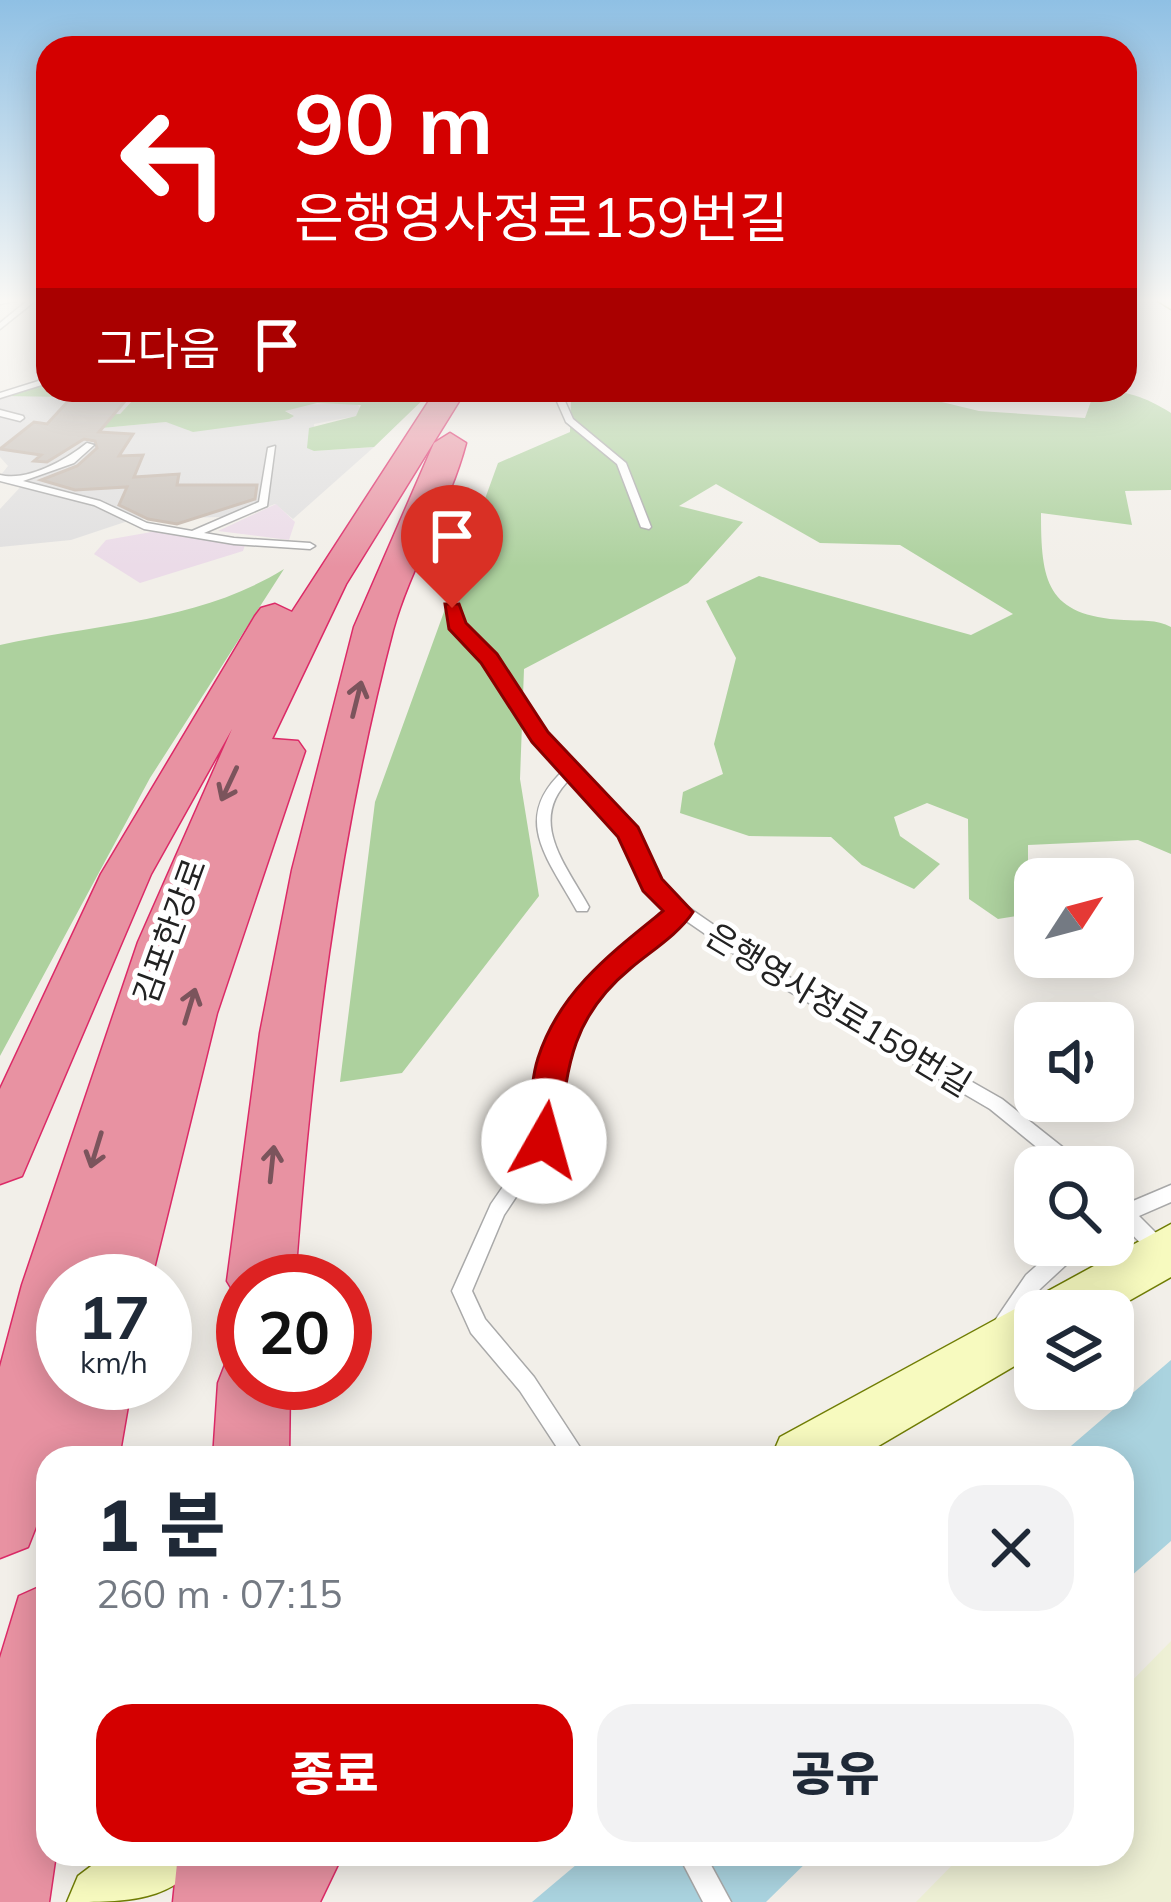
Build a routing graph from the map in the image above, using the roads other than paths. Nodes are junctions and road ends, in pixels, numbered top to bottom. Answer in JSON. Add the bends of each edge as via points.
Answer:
{"nodes":[{"id":1,"x":561,"y":402,"type":"edge"},
{"id":2,"x":458,"y":404,"type":"edge"},
{"id":3,"x":0,"y":413,"type":"edge"},
{"id":4,"x":20,"y":418,"type":"dead end"},
{"id":5,"x":90,"y":445,"type":"dead end"},
{"id":6,"x":272,"y":448,"type":"dead end"},
{"id":7,"x":0,"y":478,"type":"edge"},
{"id":8,"x":15,"y":482,"type":"junction"},
{"id":9,"x":646,"y":527,"type":"dead end"},
{"id":10,"x":194,"y":534,"type":"junction"},
{"id":11,"x":310,"y":546,"type":"dead end"},
{"id":12,"x":426,"y":560,"type":"dead end"},
{"id":13,"x":571,"y":771,"type":"junction"},
{"id":14,"x":582,"y":907,"type":"dead end"},
{"id":15,"x":680,"y":912,"type":"junction"},
{"id":16,"x":1046,"y":1146,"type":"edge"},
{"id":17,"x":0,"y":1156,"type":"edge"},
{"id":18,"x":1171,"y":1192,"type":"edge"},
{"id":19,"x":1134,"y":1205,"type":"edge"},
{"id":20,"x":1134,"y":1226,"type":"edge"},
{"id":21,"x":1167,"y":1251,"type":"edge"},
{"id":22,"x":124,"y":1254,"type":"edge"},
{"id":23,"x":264,"y":1254,"type":"edge"},
{"id":24,"x":1051,"y":1266,"type":"edge"},
{"id":25,"x":1096,"y":1290,"type":"edge"},
{"id":26,"x":1012,"y":1337,"type":"edge"},
{"id":27,"x":91,"y":1410,"type":"edge"},
{"id":28,"x":253,"y":1410,"type":"edge"},
{"id":29,"x":83,"y":1446,"type":"edge"},
{"id":30,"x":251,"y":1446,"type":"edge"},
{"id":31,"x":568,"y":1446,"type":"edge"},
{"id":32,"x":822,"y":1446,"type":"edge"},
{"id":33,"x":0,"y":1519,"type":"edge"},
{"id":34,"x":36,"y":1693,"type":"edge"},
{"id":35,"x":7,"y":1859,"type":"edge"},
{"id":36,"x":698,"y":1866,"type":"edge"},
{"id":37,"x":232,"y":1875,"type":"edge"},
{"id":38,"x":104,"y":1902,"type":"edge"},
{"id":39,"x":718,"y":1902,"type":"edge"}],
"edges":[{"from":1,"to":9,"type":"lane","via":[[568,420],[616,456]]},
{"from":2,"to":17,"type":"highway","via":[[362,491],[202,734],[93,939]]},
{"from":22,"to":2,"type":"highway","name":"김포한강로","one_way":true,"via":[[176,1051],[244,843],[346,613]]},
{"from":23,"to":2,"type":"highway","one_way":true,"via":[[294,979],[346,745],[384,596],[440,485]]},
{"from":2,"to":33,"type":"highway","name":"김포한강로","one_way":true,"via":[[312,611],[186,882],[91,1165]]},
{"from":3,"to":4,"type":"lane"},
{"from":5,"to":8,"type":"lane"},
{"from":6,"to":10,"type":"lane","via":[[264,504]]},
{"from":7,"to":8,"type":"lane"},
{"from":8,"to":10,"type":"lane","via":[[98,503],[144,526]]},
{"from":10,"to":11,"type":"lane"},
{"from":12,"to":13,"type":"lane","name":"은행영사정로159번길","via":[[449,578],[457,625]]},
{"from":13,"to":14,"type":"lane","via":[[545,793],[540,820]]},
{"from":13,"to":15,"type":"lane","name":"은행영사정로159번길","via":[[629,833],[652,884]]},
{"from":15,"to":16,"type":"lane","name":"은행영사정로159번길","via":[[959,1081]]},
{"from":15,"to":31,"type":"lane","via":[[578,1005],[553,1059],[544,1141],[497,1210],[462,1291],[478,1326]]},
{"from":18,"to":19,"type":"lane"},
{"from":20,"to":21,"type":"lane"},
{"from":21,"to":25,"type":"street"},
{"from":24,"to":26,"type":"lane","via":[[1034,1282]]},
{"from":26,"to":32,"type":"street"},
{"from":27,"to":29,"type":"highway"},
{"from":28,"to":30,"type":"highway"},
{"from":34,"to":35,"type":"highway"},
{"from":36,"to":39,"type":"lane"},
{"from":37,"to":38,"type":"street"}]}
